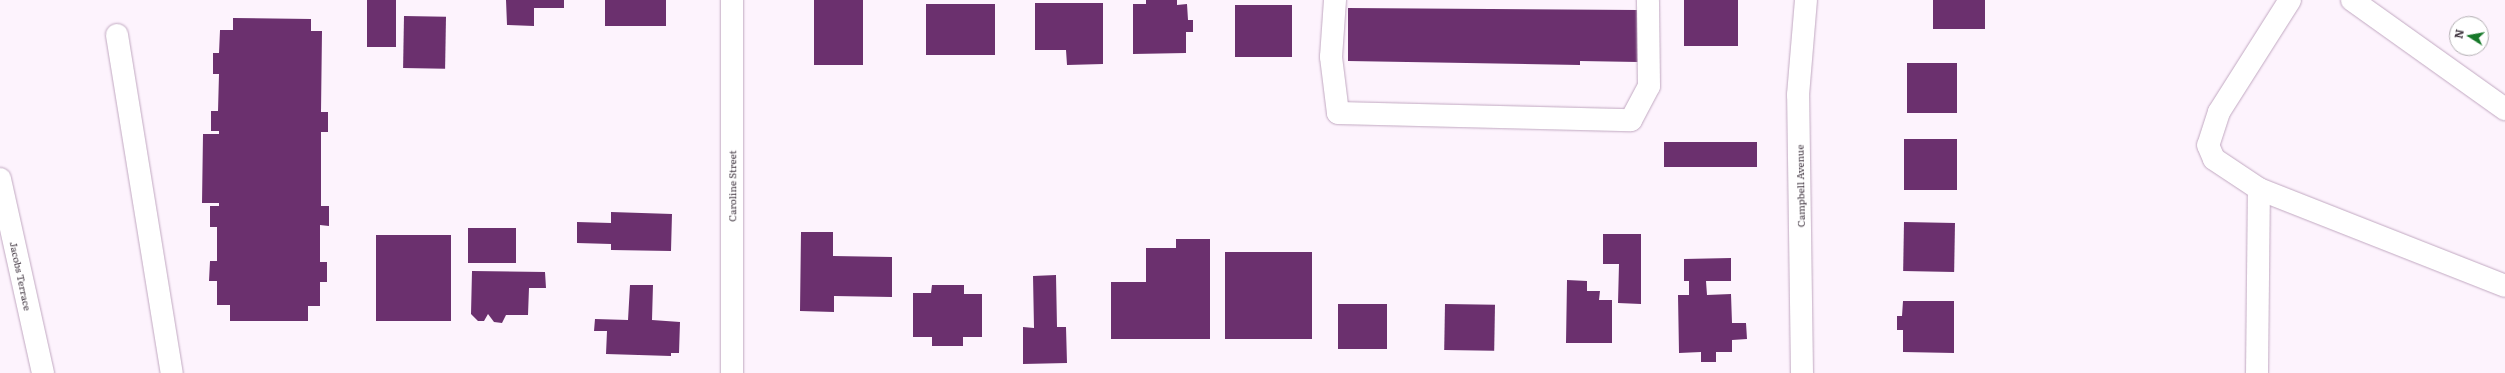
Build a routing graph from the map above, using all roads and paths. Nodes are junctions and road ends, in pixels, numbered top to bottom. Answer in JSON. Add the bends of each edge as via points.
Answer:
{"nodes":[{"id":1,"x":732,"y":0,"type":"edge"},
{"id":2,"x":1335,"y":0,"type":"edge"},
{"id":3,"x":1648,"y":0,"type":"edge"},
{"id":4,"x":1806,"y":0,"type":"edge"},
{"id":5,"x":2290,"y":0,"type":"edge"},
{"id":6,"x":2352,"y":0,"type":"edge"},
{"id":7,"x":117,"y":35,"type":"dead end"},
{"id":8,"x":2505,"y":109,"type":"edge"},
{"id":9,"x":0,"y":179,"type":"edge"},
{"id":10,"x":2259,"y":189,"type":"junction"},
{"id":11,"x":2505,"y":286,"type":"edge"},
{"id":12,"x":43,"y":373,"type":"edge"},
{"id":13,"x":172,"y":373,"type":"edge"},
{"id":14,"x":732,"y":373,"type":"edge"},
{"id":15,"x":1802,"y":373,"type":"edge"},
{"id":16,"x":2257,"y":373,"type":"edge"}],
"edges":[{"from":1,"to":14,"type":"street","name":"Caroline Street"},
{"from":2,"to":3,"type":"street","via":[[1330,57],[1338,112],[1631,120],[1649,86]]},
{"from":4,"to":15,"type":"street","name":"Campbell Avenue","via":[[1798,95]]},
{"from":5,"to":10,"type":"street","via":[[2219,112],[2208,145],[2214,159]]},
{"from":6,"to":8,"type":"street"},
{"from":7,"to":13,"type":"street"},
{"from":9,"to":12,"type":"street","name":"Jacobs Terrace"},
{"from":10,"to":11,"type":"street"},
{"from":10,"to":16,"type":"street"}]}
